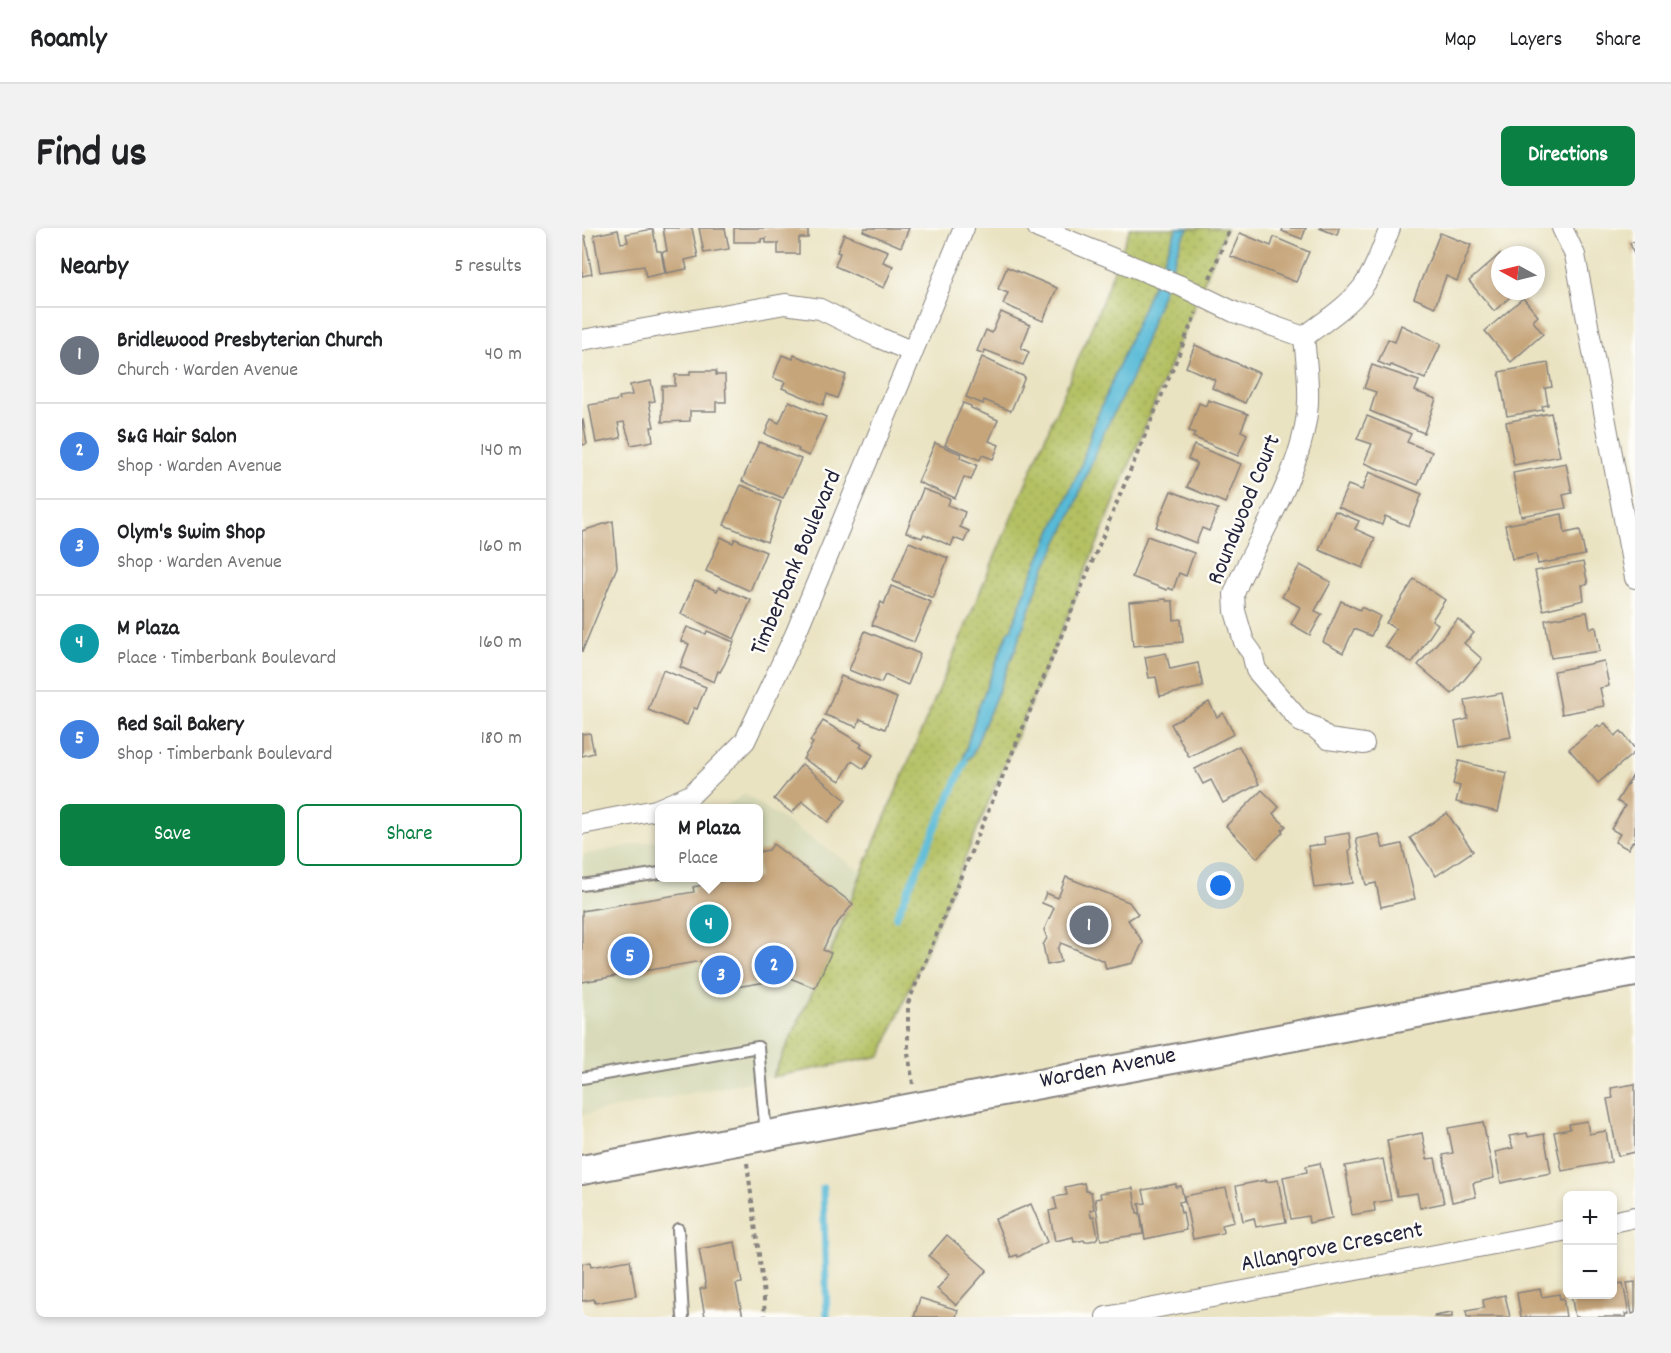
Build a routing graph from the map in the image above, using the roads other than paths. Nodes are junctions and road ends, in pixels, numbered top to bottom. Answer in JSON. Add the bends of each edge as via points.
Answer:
{"nodes":[{"id":1,"x":964,"y":228,"type":"edge"},
{"id":2,"x":1038,"y":228,"type":"edge"},
{"id":3,"x":1390,"y":228,"type":"edge"},
{"id":4,"x":1562,"y":228,"type":"edge"},
{"id":5,"x":1304,"y":337,"type":"junction"},
{"id":6,"x":582,"y":340,"type":"edge"},
{"id":7,"x":913,"y":352,"type":"junction"},
{"id":8,"x":1635,"y":579,"type":"edge"},
{"id":9,"x":1364,"y":744,"type":"dead end"},
{"id":10,"x":690,"y":803,"type":"edge"},
{"id":11,"x":655,"y":810,"type":"edge"},
{"id":12,"x":582,"y":824,"type":"edge"},
{"id":13,"x":655,"y":874,"type":"edge"},
{"id":14,"x":582,"y":885,"type":"edge"},
{"id":15,"x":1635,"y":972,"type":"edge"},
{"id":16,"x":582,"y":1078,"type":"edge"},
{"id":17,"x":754,"y":1137,"type":"junction"},
{"id":18,"x":582,"y":1170,"type":"edge"},
{"id":19,"x":1635,"y":1218,"type":"edge"},
{"id":20,"x":1617,"y":1221,"type":"edge"},
{"id":21,"x":678,"y":1229,"type":"dead end"},
{"id":22,"x":1563,"y":1231,"type":"edge"},
{"id":23,"x":680,"y":1317,"type":"edge"},
{"id":24,"x":1106,"y":1317,"type":"edge"}],
"edges":[{"from":1,"to":7,"type":"street","name":"Timberbank Boulevard"},
{"from":2,"to":5,"type":"street","via":[[1181,286],[1234,312]]},
{"from":3,"to":5,"type":"street","via":[[1362,288]]},
{"from":4,"to":8,"type":"street","via":[[1575,255]]},
{"from":5,"to":9,"type":"street","name":"Roundwood Court","via":[[1308,402],[1304,433],[1293,469],[1234,594],[1235,611],[1256,670],[1301,722],[1328,739]]},
{"from":6,"to":7,"type":"street","via":[[785,304],[820,309]]},
{"from":7,"to":10,"type":"street","name":"Timberbank Boulevard","via":[[760,712],[745,741],[699,788]]},
{"from":11,"to":12,"type":"street","name":"Timberbank Boulevard"},
{"from":13,"to":14,"type":"lane"},
{"from":15,"to":17,"type":"main road","name":"Warden Avenue"},
{"from":16,"to":17,"type":"lane","via":[[758,1047]]},
{"from":17,"to":18,"type":"main road","name":"Warden Avenue"},
{"from":19,"to":20,"type":"street"},
{"from":21,"to":23,"type":"lane"},
{"from":22,"to":24,"type":"street","name":"Allangrove Crescent"}]}
